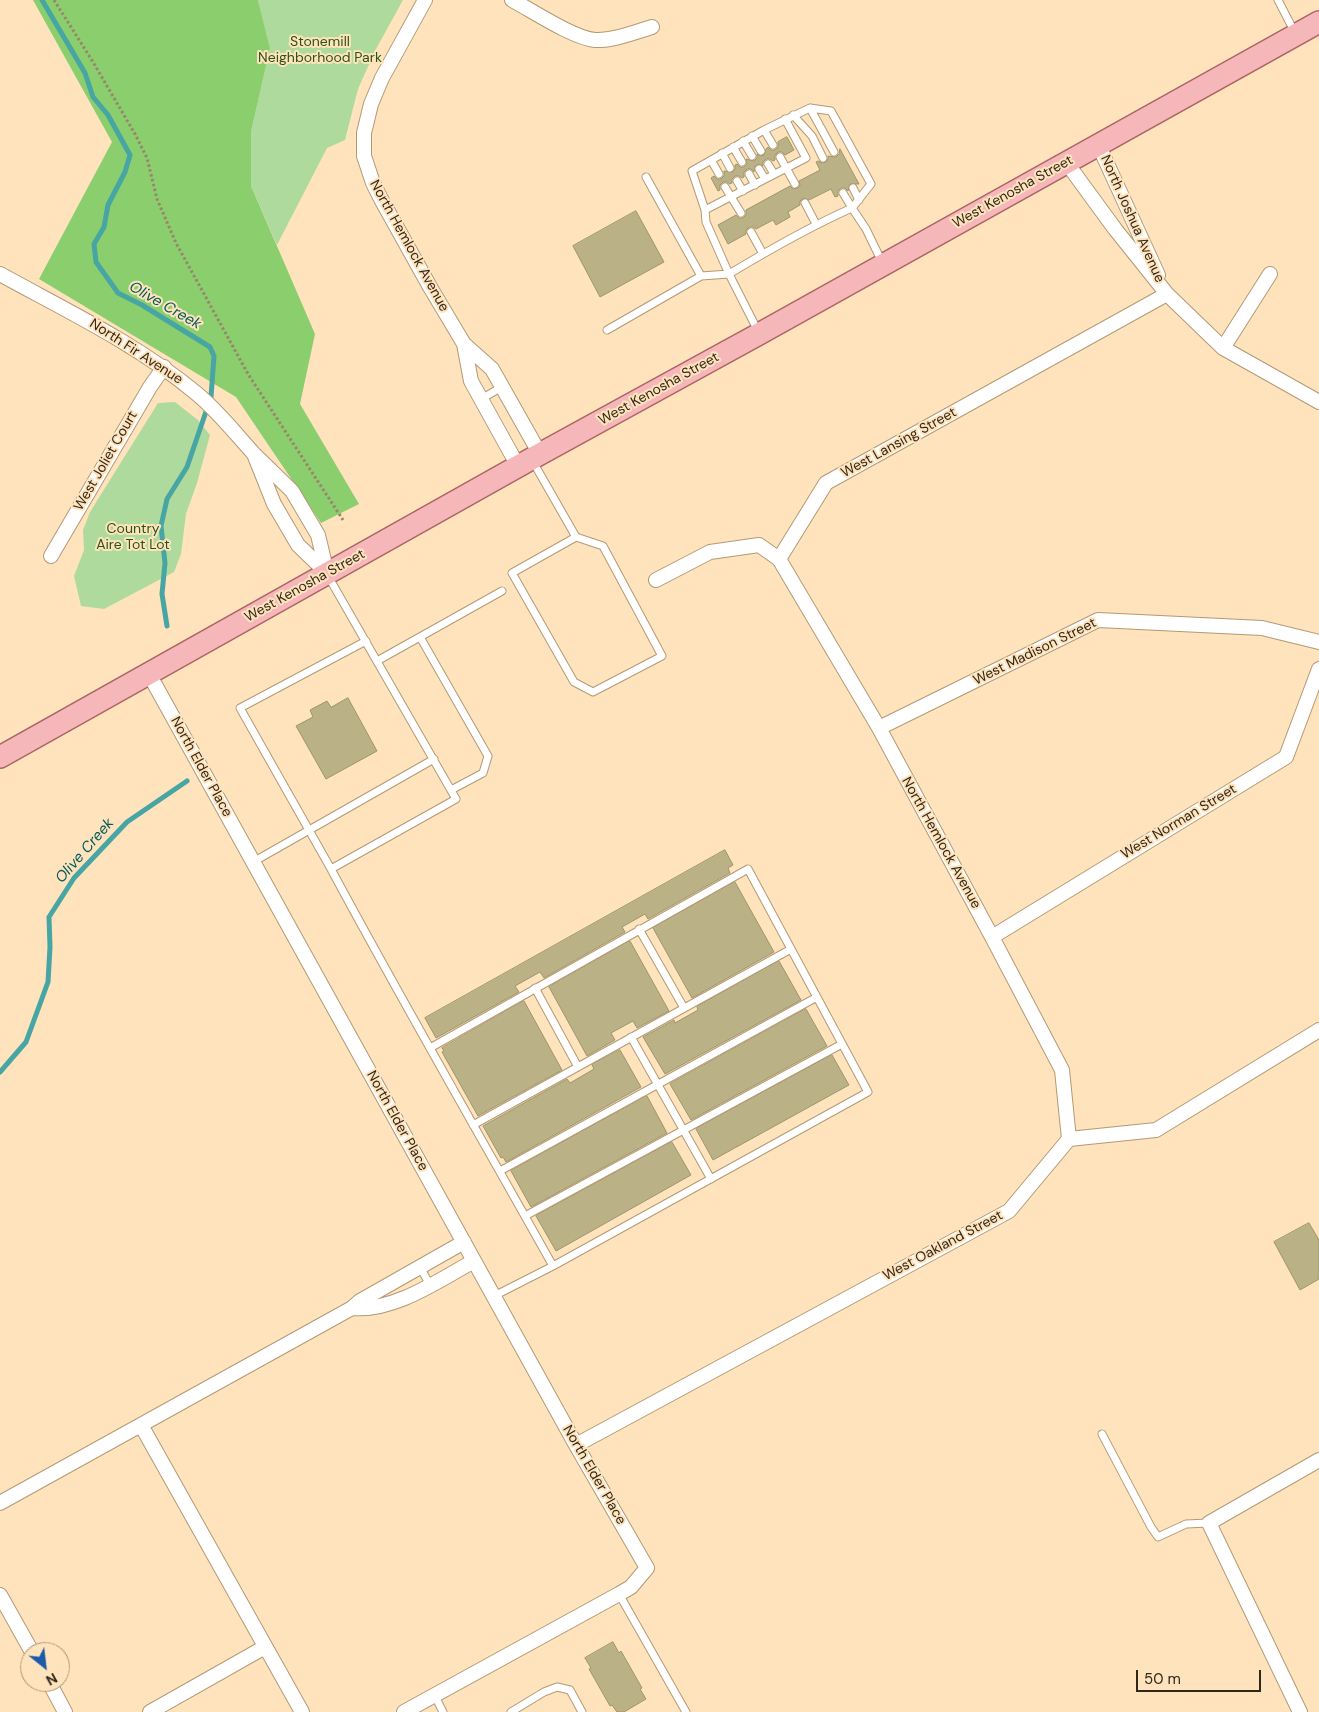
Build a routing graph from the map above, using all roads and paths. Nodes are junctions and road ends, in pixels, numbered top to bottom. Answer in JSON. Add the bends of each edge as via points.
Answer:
{"nodes":[{"id":1,"x":54,"y":0,"type":"edge"},
{"id":2,"x":425,"y":0,"type":"edge"},
{"id":3,"x":512,"y":0,"type":"edge"},
{"id":4,"x":1278,"y":0,"type":"edge"},
{"id":5,"x":1319,"y":22,"type":"edge"},
{"id":6,"x":652,"y":27,"type":"dead end"},
{"id":7,"x":1296,"y":34,"type":"junction"},
{"id":8,"x":810,"y":108,"type":"junction"},
{"id":9,"x":794,"y":115,"type":"junction"},
{"id":10,"x":785,"y":119,"type":"junction"},
{"id":11,"x":764,"y":130,"type":"junction"},
{"id":12,"x":752,"y":136,"type":"junction"},
{"id":13,"x":743,"y":141,"type":"junction"},
{"id":14,"x":1098,"y":144,"type":"junction"},
{"id":15,"x":773,"y":145,"type":"dead end"},
{"id":16,"x":733,"y":147,"type":"junction"},
{"id":17,"x":761,"y":151,"type":"dead end"},
{"id":18,"x":834,"y":152,"type":"dead end"},
{"id":19,"x":722,"y":153,"type":"junction"},
{"id":20,"x":752,"y":156,"type":"dead end"},
{"id":21,"x":780,"y":157,"type":"dead end"},
{"id":22,"x":823,"y":158,"type":"dead end"},
{"id":23,"x":710,"y":160,"type":"junction"},
{"id":24,"x":742,"y":162,"type":"dead end"},
{"id":25,"x":1066,"y":162,"type":"junction"},
{"id":26,"x":768,"y":164,"type":"dead end"},
{"id":27,"x":730,"y":168,"type":"dead end"},
{"id":28,"x":786,"y":168,"type":"junction"},
{"id":29,"x":759,"y":169,"type":"dead end"},
{"id":30,"x":719,"y":174,"type":"dead end"},
{"id":31,"x":749,"y":174,"type":"dead end"},
{"id":32,"x":774,"y":174,"type":"junction"},
{"id":33,"x":646,"y":177,"type":"dead end"},
{"id":34,"x":765,"y":179,"type":"junction"},
{"id":35,"x":737,"y":180,"type":"dead end"},
{"id":36,"x":795,"y":184,"type":"dead end"},
{"id":37,"x":755,"y":185,"type":"junction"},
{"id":38,"x":725,"y":187,"type":"dead end"},
{"id":39,"x":853,"y":188,"type":"dead end"},
{"id":40,"x":743,"y":191,"type":"junction"},
{"id":41,"x":844,"y":193,"type":"dead end"},
{"id":42,"x":731,"y":197,"type":"junction"},
{"id":43,"x":859,"y":200,"type":"junction"},
{"id":44,"x":805,"y":202,"type":"dead end"},
{"id":45,"x":852,"y":208,"type":"junction"},
{"id":46,"x":705,"y":210,"type":"junction"},
{"id":47,"x":741,"y":213,"type":"dead end"},
{"id":48,"x":816,"y":224,"type":"junction"},
{"id":49,"x":751,"y":232,"type":"dead end"},
{"id":50,"x":763,"y":254,"type":"junction"},
{"id":51,"x":883,"y":264,"type":"junction"},
{"id":52,"x":0,"y":274,"type":"edge"},
{"id":53,"x":729,"y":274,"type":"junction"},
{"id":54,"x":1270,"y":274,"type":"dead end"},
{"id":55,"x":701,"y":276,"type":"junction"},
{"id":56,"x":1167,"y":294,"type":"junction"},
{"id":57,"x":607,"y":330,"type":"dead end"},
{"id":58,"x":760,"y":334,"type":"junction"},
{"id":59,"x":464,"y":344,"type":"junction"},
{"id":60,"x":1223,"y":348,"type":"junction"},
{"id":61,"x":164,"y":368,"type":"junction"},
{"id":62,"x":502,"y":387,"type":"junction"},
{"id":63,"x":481,"y":400,"type":"junction"},
{"id":64,"x":1319,"y":402,"type":"edge"},
{"id":65,"x":254,"y":454,"type":"junction"},
{"id":66,"x":530,"y":460,"type":"junction"},
{"id":67,"x":343,"y":520,"type":"dead end"},
{"id":68,"x":576,"y":536,"type":"junction"},
{"id":69,"x":51,"y":556,"type":"dead end"},
{"id":70,"x":779,"y":559,"type":"junction"},
{"id":71,"x":327,"y":573,"type":"junction"},
{"id":72,"x":656,"y":580,"type":"dead end"},
{"id":73,"x":502,"y":591,"type":"dead end"},
{"id":74,"x":420,"y":637,"type":"junction"},
{"id":75,"x":366,"y":641,"type":"junction"},
{"id":76,"x":1319,"y":642,"type":"edge"},
{"id":77,"x":377,"y":661,"type":"junction"},
{"id":78,"x":1319,"y":669,"type":"edge"},
{"id":79,"x":149,"y":674,"type":"junction"},
{"id":80,"x":879,"y":728,"type":"junction"},
{"id":81,"x":0,"y":757,"type":"edge"},
{"id":82,"x":434,"y":759,"type":"junction"},
{"id":83,"x":451,"y":790,"type":"junction"},
{"id":84,"x":308,"y":831,"type":"junction"},
{"id":85,"x":253,"y":862,"type":"junction"},
{"id":86,"x":331,"y":869,"type":"junction"},
{"id":87,"x":639,"y":929,"type":"junction"},
{"id":88,"x":992,"y":937,"type":"junction"},
{"id":89,"x":791,"y":949,"type":"junction"},
{"id":90,"x":535,"y":988,"type":"junction"},
{"id":91,"x":817,"y":997,"type":"junction"},
{"id":92,"x":684,"y":1008,"type":"junction"},
{"id":93,"x":1319,"y":1030,"type":"edge"},
{"id":94,"x":631,"y":1038,"type":"junction"},
{"id":95,"x":842,"y":1044,"type":"junction"},
{"id":96,"x":430,"y":1048,"type":"junction"},
{"id":97,"x":578,"y":1067,"type":"junction"},
{"id":98,"x":658,"y":1085,"type":"junction"},
{"id":99,"x":473,"y":1125,"type":"junction"},
{"id":100,"x":684,"y":1131,"type":"junction"},
{"id":101,"x":1069,"y":1139,"type":"junction"},
{"id":102,"x":500,"y":1171,"type":"junction"},
{"id":103,"x":711,"y":1179,"type":"junction"},
{"id":104,"x":525,"y":1216,"type":"junction"},
{"id":105,"x":464,"y":1242,"type":"junction"},
{"id":106,"x":474,"y":1261,"type":"junction"},
{"id":107,"x":554,"y":1266,"type":"junction"},
{"id":108,"x":420,"y":1267,"type":"junction"},
{"id":109,"x":430,"y":1285,"type":"junction"},
{"id":110,"x":494,"y":1296,"type":"junction"},
{"id":111,"x":352,"y":1308,"type":"junction"},
{"id":112,"x":141,"y":1425,"type":"junction"},
{"id":113,"x":1102,"y":1434,"type":"dead end"},
{"id":114,"x":576,"y":1445,"type":"junction"},
{"id":115,"x":1319,"y":1460,"type":"edge"},
{"id":116,"x":0,"y":1504,"type":"edge"},
{"id":117,"x":1209,"y":1523,"type":"junction"},
{"id":118,"x":619,"y":1594,"type":"junction"},
{"id":119,"x":0,"y":1595,"type":"edge"},
{"id":120,"x":26,"y":1642,"type":"edge"},
{"id":121,"x":265,"y":1647,"type":"junction"},
{"id":122,"x":55,"y":1692,"type":"edge"},
{"id":123,"x":435,"y":1696,"type":"junction"},
{"id":124,"x":66,"y":1712,"type":"edge"},
{"id":125,"x":150,"y":1712,"type":"edge"},
{"id":126,"x":302,"y":1712,"type":"edge"},
{"id":127,"x":404,"y":1712,"type":"edge"},
{"id":128,"x":443,"y":1712,"type":"edge"},
{"id":129,"x":511,"y":1712,"type":"edge"},
{"id":130,"x":582,"y":1712,"type":"edge"},
{"id":131,"x":686,"y":1712,"type":"edge"},
{"id":132,"x":1300,"y":1712,"type":"edge"}],
"edges":[{"from":1,"to":67,"type":"path","via":[[135,134],[147,158],[157,199],[176,244],[248,374]]},
{"from":2,"to":59,"type":"street","name":"North Hemlock Avenue","via":[[371,104],[363,144],[364,156],[381,199]]},
{"from":3,"to":6,"type":"street","via":[[571,32],[596,40]]},
{"from":4,"to":7,"type":"lane"},
{"from":5,"to":7,"type":"main road","name":"West Kenosha Street"},
{"from":7,"to":14,"type":"main road","name":"West Kenosha Street"},
{"from":8,"to":9,"type":"lane"},
{"from":8,"to":18,"type":"lane"},
{"from":8,"to":43,"type":"lane","via":[[831,111],[871,184]]},
{"from":9,"to":10,"type":"lane"},
{"from":9,"to":22,"type":"lane","via":[[812,136]]},
{"from":10,"to":11,"type":"lane"},
{"from":10,"to":28,"type":"lane","via":[[806,158]]},
{"from":11,"to":12,"type":"lane"},
{"from":11,"to":15,"type":"lane"},
{"from":12,"to":13,"type":"lane"},
{"from":12,"to":17,"type":"lane"},
{"from":13,"to":16,"type":"lane"},
{"from":13,"to":20,"type":"lane"},
{"from":14,"to":25,"type":"main road","name":"West Kenosha Street"},
{"from":14,"to":56,"type":"street","name":"North Joshua Avenue"},
{"from":16,"to":19,"type":"lane"},
{"from":16,"to":24,"type":"lane"},
{"from":19,"to":23,"type":"lane"},
{"from":19,"to":27,"type":"lane"},
{"from":21,"to":28,"type":"lane"},
{"from":23,"to":30,"type":"lane"},
{"from":23,"to":46,"type":"lane","via":[[692,171]]},
{"from":25,"to":51,"type":"main road","name":"West Kenosha Street"},
{"from":25,"to":56,"type":"street","name":"North Joshua Avenue"},
{"from":26,"to":32,"type":"lane"},
{"from":28,"to":32,"type":"lane"},
{"from":28,"to":36,"type":"lane"},
{"from":29,"to":34,"type":"lane"},
{"from":31,"to":37,"type":"lane"},
{"from":32,"to":34,"type":"lane"},
{"from":33,"to":55,"type":"lane"},
{"from":34,"to":37,"type":"lane"},
{"from":35,"to":40,"type":"lane"},
{"from":37,"to":40,"type":"lane"},
{"from":38,"to":42,"type":"lane"},
{"from":39,"to":43,"type":"lane"},
{"from":40,"to":42,"type":"lane"},
{"from":41,"to":45,"type":"lane"},
{"from":42,"to":46,"type":"lane"},
{"from":42,"to":47,"type":"lane"},
{"from":43,"to":45,"type":"lane"},
{"from":44,"to":48,"type":"lane"},
{"from":45,"to":48,"type":"lane"},
{"from":45,"to":51,"type":"lane"},
{"from":46,"to":53,"type":"lane","via":[[706,222]]},
{"from":48,"to":50,"type":"lane"},
{"from":49,"to":50,"type":"lane"},
{"from":50,"to":53,"type":"lane"},
{"from":51,"to":58,"type":"main road","name":"West Kenosha Street"},
{"from":52,"to":61,"type":"street","name":"North Fir Avenue","via":[[103,329]]},
{"from":53,"to":55,"type":"lane"},
{"from":53,"to":58,"type":"lane"},
{"from":54,"to":60,"type":"street"},
{"from":55,"to":57,"type":"lane"},
{"from":56,"to":60,"type":"street","name":"North Joshua Avenue"},
{"from":56,"to":70,"type":"street","name":"West Lansing Street","via":[[826,483]]},
{"from":58,"to":66,"type":"main road","name":"West Kenosha Street"},
{"from":59,"to":62,"type":"street","name":"North Hemlock Avenue","via":[[492,369]]},
{"from":59,"to":63,"type":"street","name":"North Hemlock Avenue","via":[[471,381]]},
{"from":60,"to":64,"type":"street","name":"North Joshua Avenue"},
{"from":61,"to":65,"type":"street","name":"North Fir Avenue","via":[[198,394]]},
{"from":61,"to":69,"type":"street","name":"West Joliet Court","via":[[150,386]]},
{"from":62,"to":63,"type":"lane"},
{"from":62,"to":66,"type":"street","name":"North Hemlock Avenue"},
{"from":63,"to":66,"type":"street","name":"North Hemlock Avenue"},
{"from":65,"to":71,"type":"street","name":"North Fir Avenue","via":[[274,504],[298,545]]},
{"from":65,"to":71,"type":"street","name":"North Fir Avenue","via":[[292,491],[318,535]]},
{"from":66,"to":68,"type":"lane"},
{"from":66,"to":71,"type":"main road","name":"West Kenosha Street"},
{"from":68,"to":68,"type":"lane","via":[[512,573],[574,682],[593,692],[662,656],[603,546]]},
{"from":70,"to":72,"type":"street","via":[[759,545],[710,552]]},
{"from":70,"to":80,"type":"street","name":"North Hemlock Avenue"},
{"from":71,"to":75,"type":"lane"},
{"from":71,"to":79,"type":"main road","name":"West Kenosha Street"},
{"from":73,"to":74,"type":"lane"},
{"from":74,"to":77,"type":"lane"},
{"from":74,"to":83,"type":"lane","via":[[488,756],[483,773]]},
{"from":75,"to":77,"type":"lane"},
{"from":75,"to":84,"type":"lane","via":[[240,708]]},
{"from":76,"to":80,"type":"street","name":"West Madison Street","via":[[1262,628],[1098,620]]},
{"from":77,"to":82,"type":"lane"},
{"from":78,"to":88,"type":"street","name":"West Norman Street","via":[[1286,757]]},
{"from":79,"to":81,"type":"main road","name":"West Kenosha Street"},
{"from":79,"to":85,"type":"street","name":"North Elder Place"},
{"from":80,"to":88,"type":"street","name":"North Hemlock Avenue"},
{"from":82,"to":83,"type":"lane"},
{"from":82,"to":84,"type":"lane"},
{"from":83,"to":86,"type":"lane","via":[[456,799]]},
{"from":84,"to":85,"type":"lane"},
{"from":84,"to":86,"type":"lane"},
{"from":85,"to":105,"type":"street","name":"North Elder Place"},
{"from":86,"to":96,"type":"lane"},
{"from":87,"to":89,"type":"lane","via":[[748,869]]},
{"from":87,"to":90,"type":"lane"},
{"from":87,"to":92,"type":"lane"},
{"from":88,"to":101,"type":"street","name":"North Hemlock Avenue","via":[[1062,1070]]},
{"from":89,"to":91,"type":"lane"},
{"from":89,"to":92,"type":"lane"},
{"from":90,"to":96,"type":"lane"},
{"from":90,"to":97,"type":"lane"},
{"from":91,"to":95,"type":"lane"},
{"from":91,"to":98,"type":"lane"},
{"from":92,"to":94,"type":"lane"},
{"from":93,"to":101,"type":"street","via":[[1156,1130]]},
{"from":94,"to":97,"type":"lane"},
{"from":94,"to":98,"type":"lane"},
{"from":95,"to":100,"type":"lane"},
{"from":95,"to":103,"type":"lane","via":[[868,1092]]},
{"from":96,"to":99,"type":"lane"},
{"from":97,"to":99,"type":"lane"},
{"from":98,"to":100,"type":"lane"},
{"from":98,"to":102,"type":"lane"},
{"from":99,"to":102,"type":"lane"},
{"from":100,"to":103,"type":"lane"},
{"from":100,"to":104,"type":"lane"},
{"from":101,"to":114,"type":"street","name":"West Oakland Street","via":[[1009,1211]]},
{"from":102,"to":104,"type":"lane"},
{"from":103,"to":107,"type":"lane"},
{"from":104,"to":107,"type":"lane"},
{"from":105,"to":106,"type":"street","name":"North Elder Place"},
{"from":105,"to":108,"type":"street"},
{"from":106,"to":109,"type":"street"},
{"from":106,"to":110,"type":"street","name":"North Elder Place"},
{"from":107,"to":110,"type":"lane"},
{"from":108,"to":109,"type":"lane"},
{"from":108,"to":111,"type":"street"},
{"from":109,"to":111,"type":"street","via":[[404,1299],[365,1309]]},
{"from":110,"to":114,"type":"street","name":"North Elder Place"},
{"from":111,"to":112,"type":"street"},
{"from":112,"to":116,"type":"street"},
{"from":112,"to":121,"type":"street"},
{"from":113,"to":117,"type":"lane","via":[[1158,1536],[1186,1524]]},
{"from":114,"to":118,"type":"street","name":"North Elder Place","via":[[647,1568],[631,1587]]},
{"from":115,"to":117,"type":"street"},
{"from":117,"to":132,"type":"street"},
{"from":118,"to":123,"type":"street"},
{"from":118,"to":131,"type":"lane"},
{"from":119,"to":120,"type":"street"},
{"from":121,"to":125,"type":"street"},
{"from":121,"to":126,"type":"street"},
{"from":122,"to":124,"type":"street"},
{"from":123,"to":127,"type":"street"},
{"from":123,"to":128,"type":"lane"},
{"from":129,"to":130,"type":"lane","via":[[557,1687],[570,1690]]}]}
